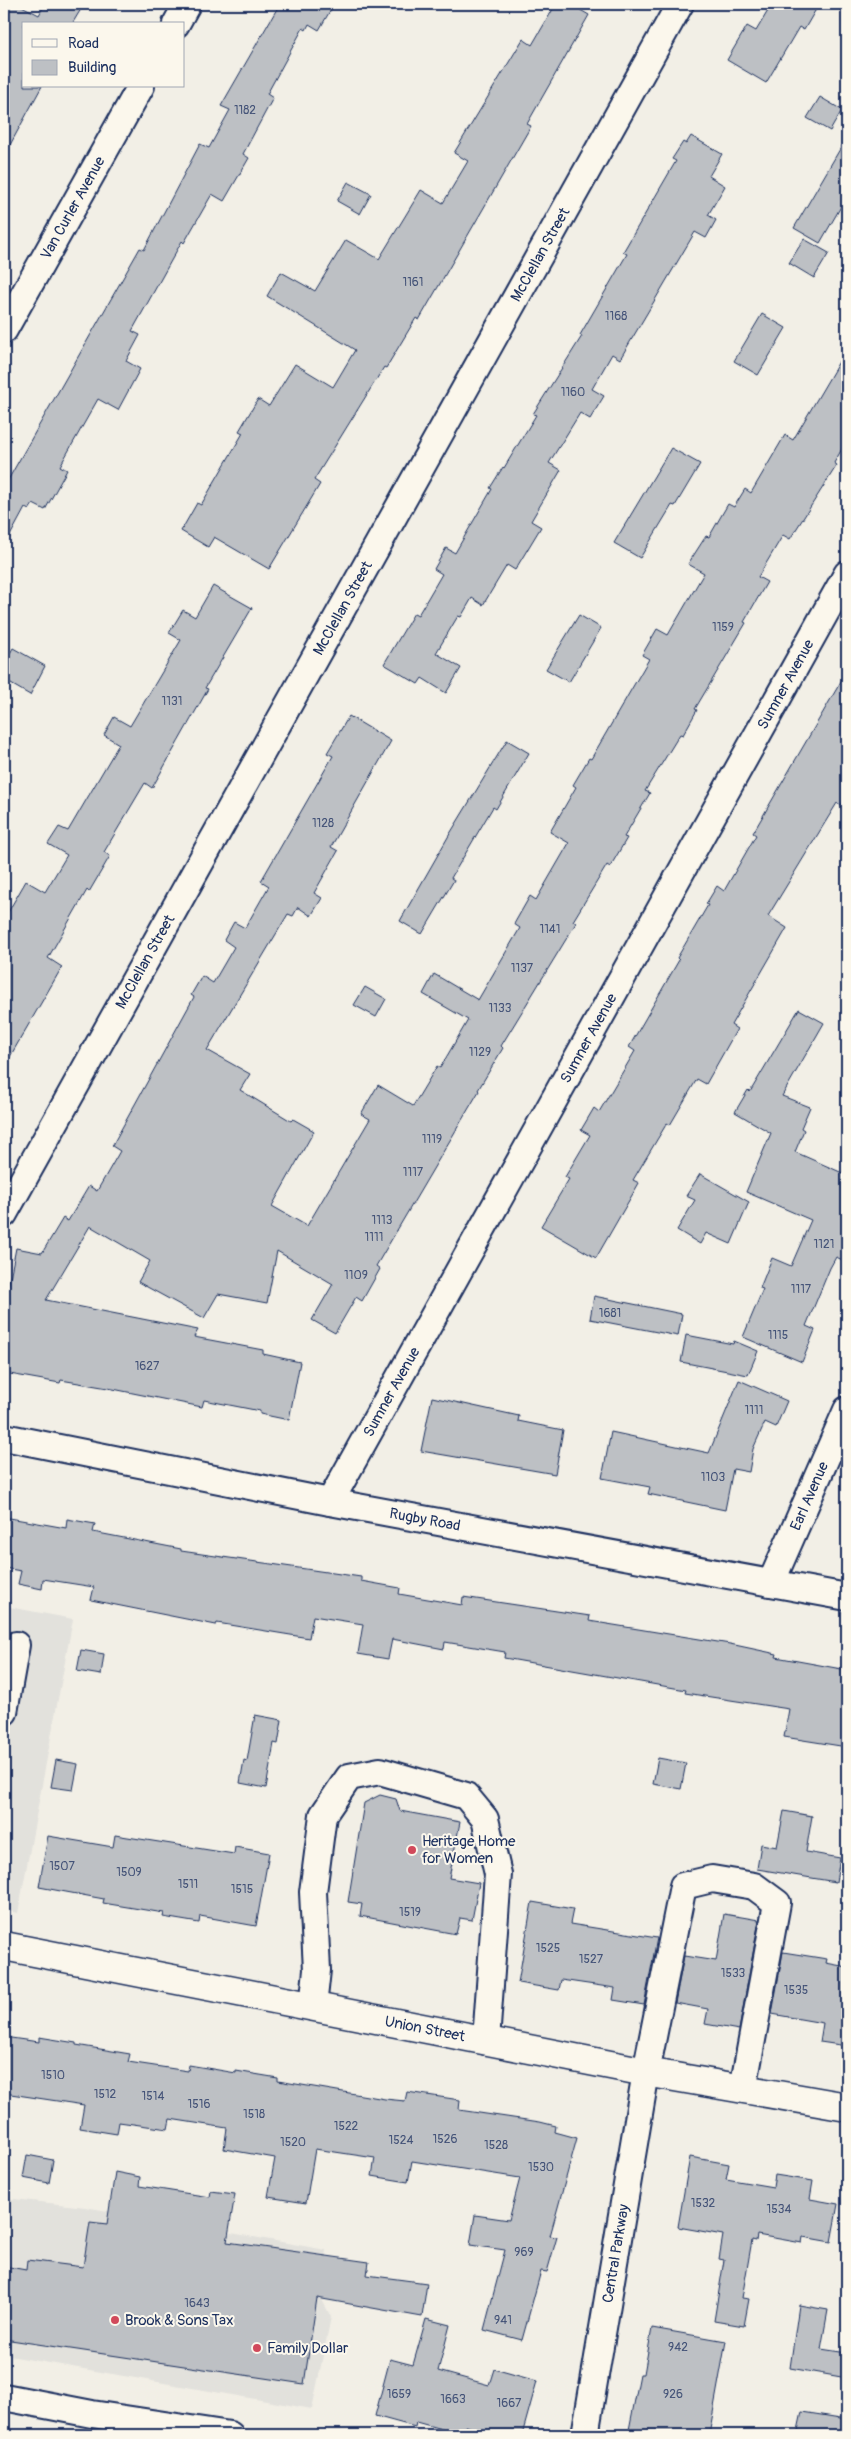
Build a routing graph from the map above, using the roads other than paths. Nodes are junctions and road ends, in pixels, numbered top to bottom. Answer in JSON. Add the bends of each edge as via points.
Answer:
{"nodes":[{"id":1,"x":187,"y":4,"type":"edge"},
{"id":2,"x":680,"y":4,"type":"edge"},
{"id":3,"x":177,"y":22,"type":"edge"},
{"id":4,"x":140,"y":88,"type":"edge"},
{"id":5,"x":4,"y":330,"type":"edge"},
{"id":6,"x":847,"y":574,"type":"edge"},
{"id":7,"x":4,"y":1214,"type":"edge"},
{"id":8,"x":847,"y":1410,"type":"edge"},
{"id":9,"x":4,"y":1437,"type":"edge"},
{"id":10,"x":330,"y":1502,"type":"junction"},
{"id":11,"x":771,"y":1583,"type":"junction"},
{"id":12,"x":847,"y":1597,"type":"edge"},
{"id":13,"x":16,"y":1644,"type":"dead end"},
{"id":14,"x":4,"y":1712,"type":"edge"},
{"id":15,"x":4,"y":1946,"type":"edge"},
{"id":16,"x":313,"y":2007,"type":"junction"},
{"id":17,"x":486,"y":2041,"type":"junction"},
{"id":18,"x":646,"y":2072,"type":"junction"},
{"id":19,"x":743,"y":2089,"type":"junction"},
{"id":20,"x":847,"y":2107,"type":"edge"},
{"id":21,"x":4,"y":2397,"type":"edge"},
{"id":22,"x":90,"y":2425,"type":"edge"},
{"id":23,"x":180,"y":2435,"type":"edge"},
{"id":24,"x":230,"y":2435,"type":"edge"},
{"id":25,"x":585,"y":2435,"type":"edge"}],
"edges":[{"from":1,"to":3,"type":"street"},
{"from":2,"to":7,"type":"street","name":"McClellan Street"},
{"from":4,"to":5,"type":"street","name":"Van Curler Avenue"},
{"from":6,"to":10,"type":"street","name":"Sumner Avenue"},
{"from":8,"to":11,"type":"street","name":"Earl Avenue"},
{"from":9,"to":10,"type":"street","name":"Rugby Road"},
{"from":10,"to":11,"type":"street","name":"Rugby Road"},
{"from":11,"to":12,"type":"street","name":"Rugby Road"},
{"from":13,"to":14,"type":"street"},
{"from":15,"to":16,"type":"main road","name":"Union Street"},
{"from":16,"to":17,"type":"main road","name":"Union Street"},
{"from":16,"to":17,"type":"street","via":[[317,1970],[313,1892],[323,1815],[349,1777],[380,1772],[466,1796],[485,1819],[498,1874]]},
{"from":17,"to":18,"type":"main road","name":"Union Street"},
{"from":18,"to":19,"type":"main road","name":"Union Street"},
{"from":18,"to":19,"type":"street","name":"Central Parkway","via":[[683,1886],[712,1879],[754,1886],[777,1903]]},
{"from":18,"to":25,"type":"street","name":"Central Parkway"},
{"from":19,"to":20,"type":"main road","name":"Union Street"},
{"from":21,"to":22,"type":"street"},
{"from":22,"to":23,"type":"street"},
{"from":22,"to":24,"type":"street"}]}
